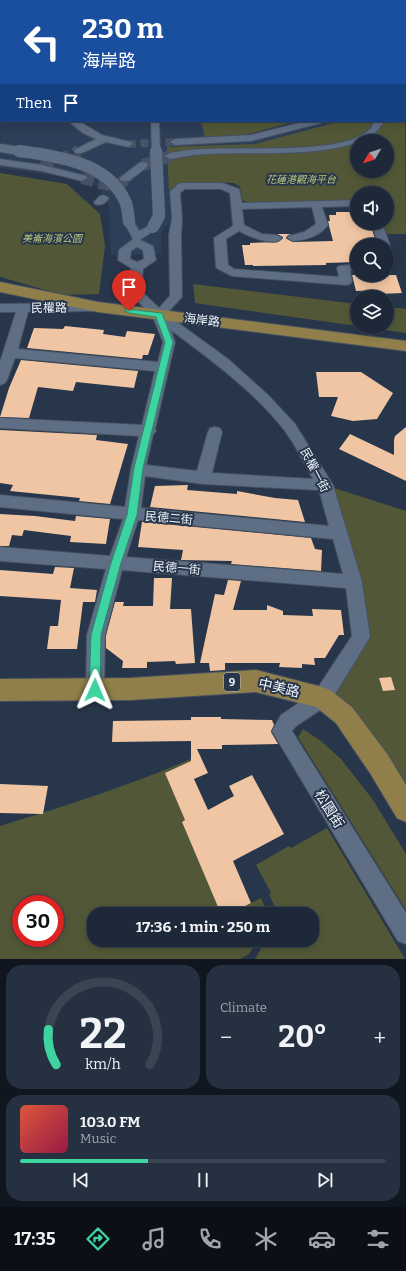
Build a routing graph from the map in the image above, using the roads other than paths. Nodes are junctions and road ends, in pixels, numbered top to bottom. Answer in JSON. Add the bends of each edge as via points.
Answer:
{"nodes":[{"id":1,"x":74,"y":122,"type":"edge"},
{"id":2,"x":155,"y":122,"type":"edge"},
{"id":3,"x":314,"y":122,"type":"edge"},
{"id":4,"x":379,"y":122,"type":"edge"},
{"id":5,"x":103,"y":140,"type":"junction"},
{"id":6,"x":175,"y":142,"type":"tunnel mouth"},
{"id":7,"x":128,"y":144,"type":"tunnel mouth"},
{"id":8,"x":0,"y":148,"type":"edge"},
{"id":9,"x":79,"y":151,"type":"tunnel mouth"},
{"id":10,"x":170,"y":156,"type":"tunnel mouth"},
{"id":11,"x":0,"y":162,"type":"edge"},
{"id":12,"x":143,"y":165,"type":"tunnel mouth"},
{"id":13,"x":82,"y":178,"type":"tunnel mouth"},
{"id":14,"x":125,"y":179,"type":"tunnel mouth"},
{"id":15,"x":350,"y":203,"type":"edge"},
{"id":16,"x":316,"y":204,"type":"junction"},
{"id":17,"x":236,"y":206,"type":"junction"},
{"id":18,"x":238,"y":227,"type":"junction"},
{"id":19,"x":276,"y":238,"type":"dead end"},
{"id":20,"x":293,"y":238,"type":"dead end"},
{"id":21,"x":136,"y":240,"type":"junction"},
{"id":22,"x":137,"y":267,"type":"junction"},
{"id":23,"x":350,"y":268,"type":"edge"},
{"id":24,"x":0,"y":287,"type":"edge"},
{"id":25,"x":98,"y":307,"type":"junction"},
{"id":26,"x":0,"y":308,"type":"edge"},
{"id":27,"x":23,"y":308,"type":"junction"},
{"id":28,"x":160,"y":315,"type":"junction"},
{"id":29,"x":406,"y":346,"type":"edge"},
{"id":30,"x":10,"y":353,"type":"junction"},
{"id":31,"x":164,"y":367,"type":"junction"},
{"id":32,"x":0,"y":380,"type":"edge"},
{"id":33,"x":0,"y":423,"type":"edge"},
{"id":34,"x":149,"y":431,"type":"junction"},
{"id":35,"x":215,"y":432,"type":"dead end"},
{"id":36,"x":138,"y":468,"type":"junction"},
{"id":37,"x":203,"y":478,"type":"junction"},
{"id":38,"x":325,"y":485,"type":"junction"},
{"id":39,"x":0,"y":501,"type":"edge"},
{"id":40,"x":132,"y":515,"type":"junction"},
{"id":41,"x":339,"y":534,"type":"junction"},
{"id":42,"x":0,"y":554,"type":"edge"},
{"id":43,"x":116,"y":563,"type":"junction"},
{"id":44,"x":354,"y":582,"type":"junction"},
{"id":45,"x":0,"y":690,"type":"edge"},
{"id":46,"x":95,"y":690,"type":"junction"},
{"id":47,"x":322,"y":698,"type":"junction"},
{"id":48,"x":406,"y":809,"type":"edge"},
{"id":49,"x":406,"y":933,"type":"edge"}],
"edges":[{"from":1,"to":5,"type":"street","via":[[88,133]]},
{"from":2,"to":21,"type":"street","bridge":true,"via":[[159,216],[153,227]]},
{"from":3,"to":6,"type":"street","via":[[251,138]]},
{"from":4,"to":10,"type":"street","via":[[373,131],[343,145],[317,149],[195,152]]},
{"from":5,"to":7,"type":"street"},
{"from":5,"to":9,"type":"street"},
{"from":8,"to":21,"type":"street","bridge":true,"via":[[62,158],[92,169],[120,192],[127,206],[129,222]]},
{"from":11,"to":13,"type":"street","via":[[42,168]]},
{"from":12,"to":14,"type":"street"},
{"from":15,"to":16,"type":"street"},
{"from":16,"to":17,"type":"street"},
{"from":16,"to":20,"type":"street","via":[[322,225],[303,237]]},
{"from":17,"to":18,"type":"street"},
{"from":17,"to":28,"type":"street","via":[[235,191],[222,186],[182,186],[176,192],[176,297]]},
{"from":18,"to":19,"type":"street","via":[[260,236]]},
{"from":18,"to":23,"type":"street","via":[[220,238],[222,267],[232,272],[346,281],[343,268]]},
{"from":21,"to":22,"type":"street","via":[[125,250],[124,260]]},
{"from":21,"to":22,"type":"street","via":[[149,248],[150,260]]},
{"from":22,"to":28,"type":"street","name":"民權一街","via":[[136,292]]},
{"from":24,"to":25,"type":"main road","name":"海岸路"},
{"from":25,"to":27,"type":"street","name":"民權路"},
{"from":25,"to":28,"type":"main road","name":"海岸路"},
{"from":26,"to":27,"type":"street","name":"民權路"},
{"from":27,"to":30,"type":"street"},
{"from":28,"to":29,"type":"main road","name":"海岸路"},
{"from":28,"to":31,"type":"street","via":[[169,342]]},
{"from":28,"to":38,"type":"street","name":"民權一街","via":[[222,362],[263,398],[290,428]]},
{"from":30,"to":31,"type":"street"},
{"from":30,"to":32,"type":"street"},
{"from":31,"to":34,"type":"street","via":[[155,393]]},
{"from":33,"to":34,"type":"street"},
{"from":34,"to":36,"type":"street"},
{"from":35,"to":37,"type":"street"},
{"from":36,"to":37,"type":"street"},
{"from":36,"to":40,"type":"street"},
{"from":37,"to":38,"type":"street"},
{"from":38,"to":41,"type":"street","name":"民權一街"},
{"from":39,"to":40,"type":"street","name":"民德二街"},
{"from":40,"to":41,"type":"street","name":"民德二街"},
{"from":40,"to":43,"type":"street"},
{"from":41,"to":44,"type":"street","name":"民權一街"},
{"from":42,"to":43,"type":"street","name":"民德一街"},
{"from":43,"to":44,"type":"street","name":"民德一街"},
{"from":43,"to":46,"type":"street","via":[[96,635]]},
{"from":44,"to":47,"type":"street","name":"民權一街","via":[[361,637]]},
{"from":45,"to":46,"type":"main road","name":"中美路","number":"9"},
{"from":46,"to":47,"type":"main road","name":"中美路","number":"9","via":[[256,681]]},
{"from":47,"to":48,"type":"main road","name":"中美路","number":"9","via":[[344,715],[379,764]]},
{"from":47,"to":49,"type":"street","name":"松園街","via":[[288,721],[281,731]]}]}
